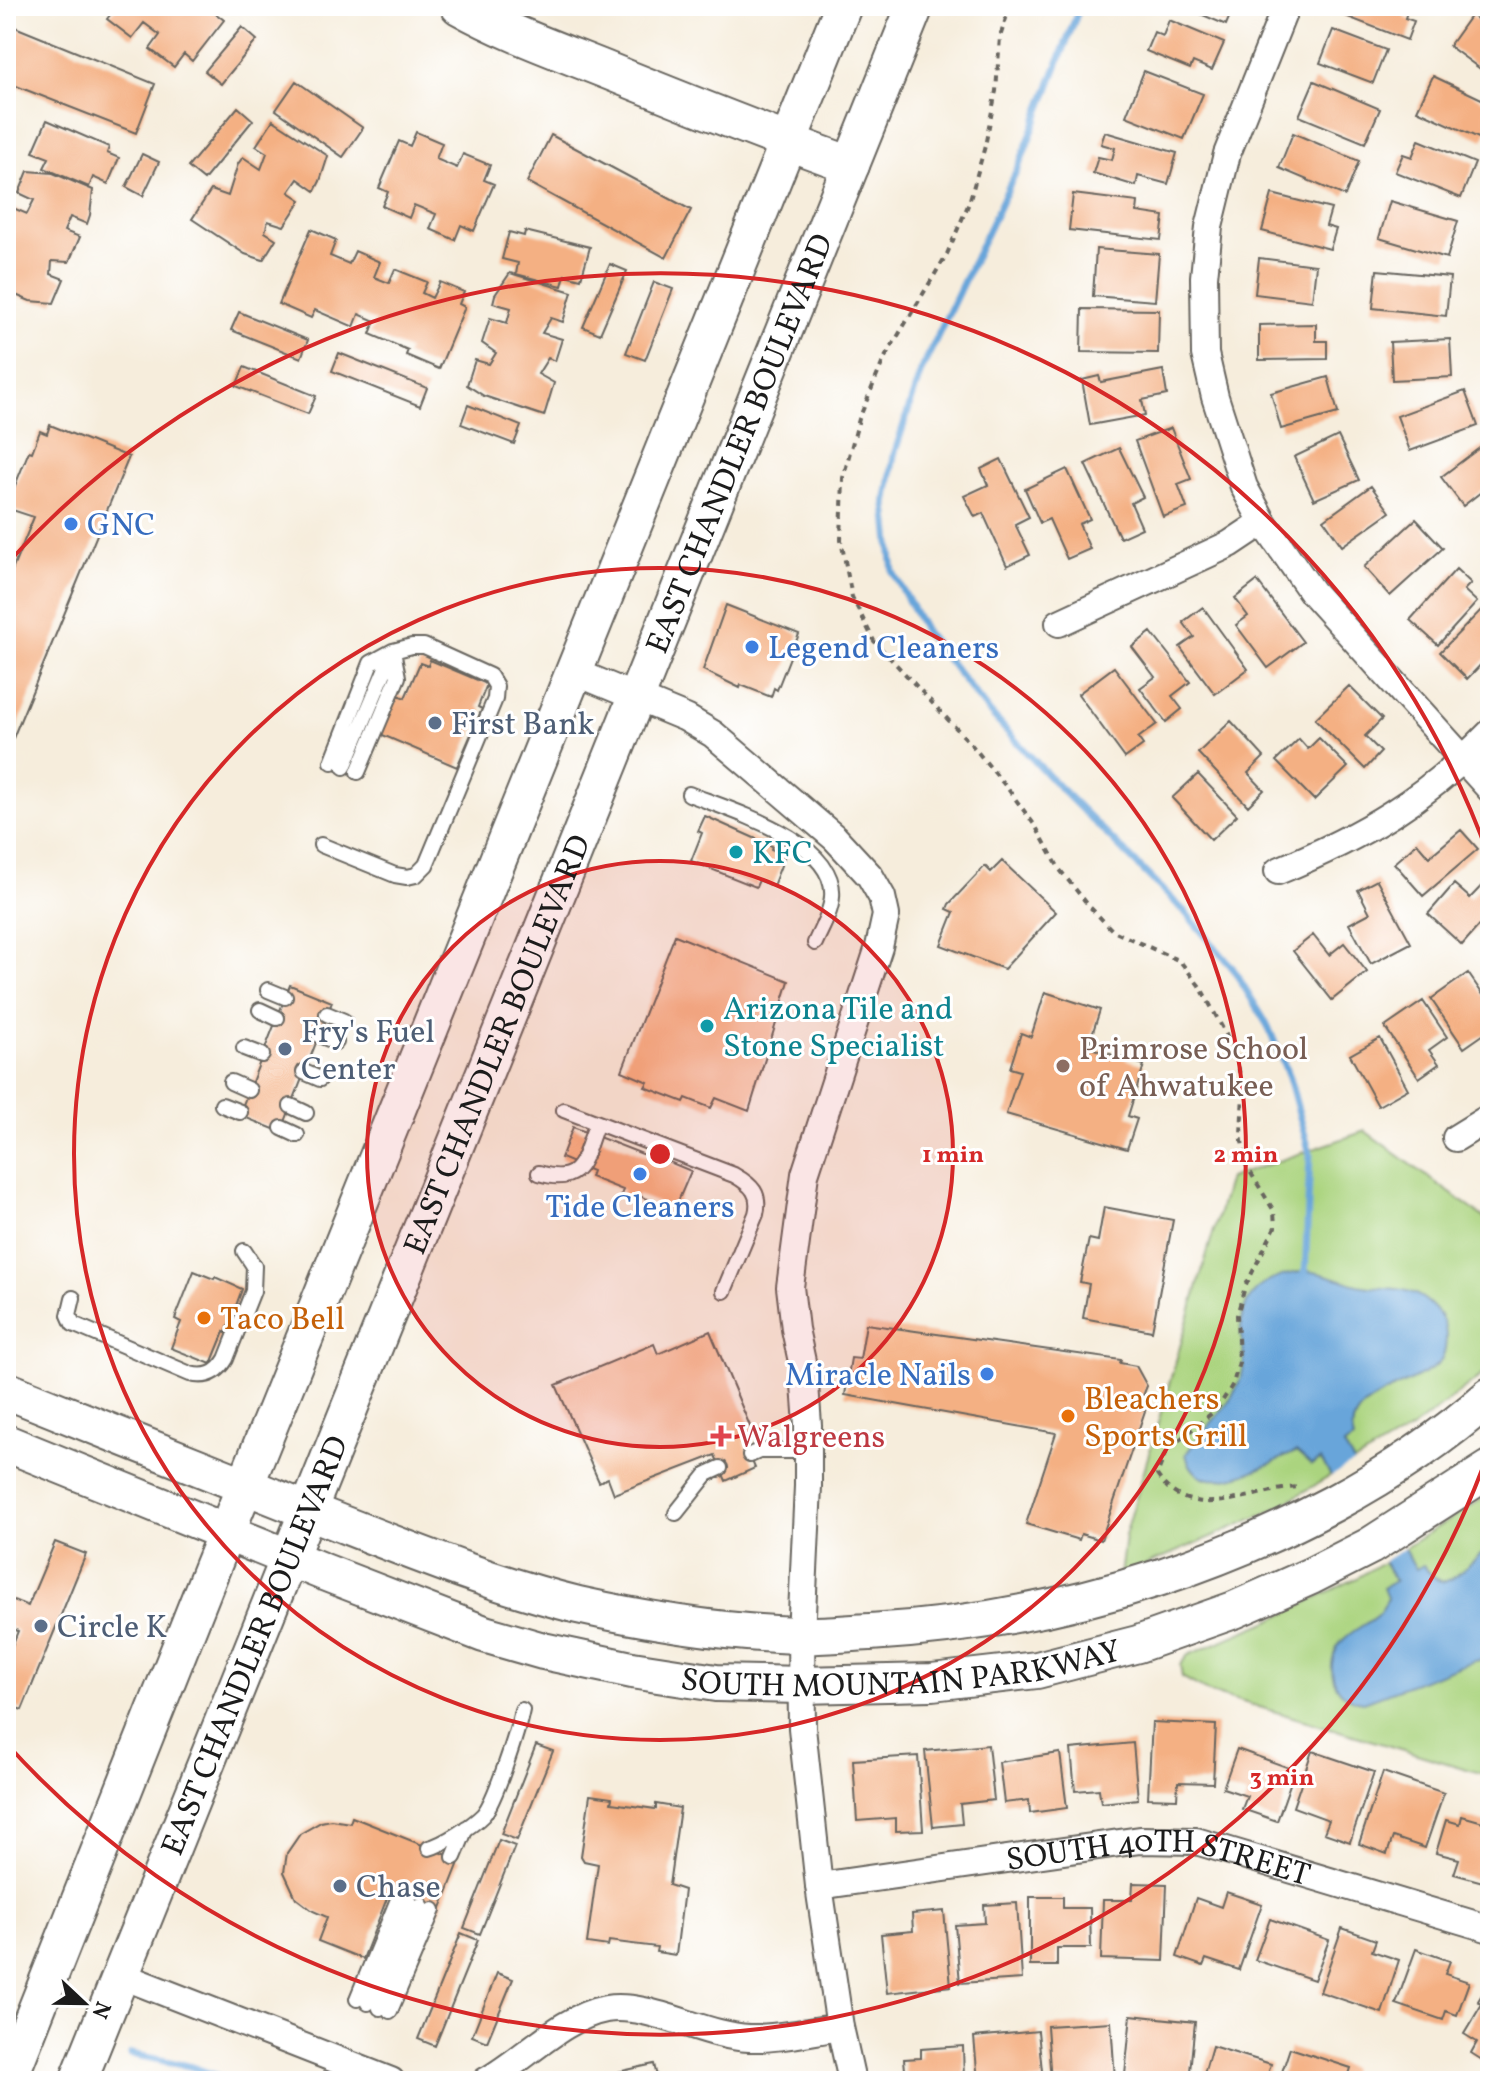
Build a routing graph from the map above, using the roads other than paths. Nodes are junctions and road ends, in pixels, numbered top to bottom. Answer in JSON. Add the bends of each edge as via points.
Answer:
{"nodes":[{"id":1,"x":459,"y":6,"type":"edge"},
{"id":2,"x":843,"y":6,"type":"edge"},
{"id":3,"x":915,"y":6,"type":"edge"},
{"id":4,"x":1286,"y":6,"type":"edge"},
{"id":5,"x":787,"y":142,"type":"junction"},
{"id":6,"x":851,"y":165,"type":"junction"},
{"id":7,"x":1263,"y":522,"type":"junction"},
{"id":8,"x":1059,"y":623,"type":"dead end"},
{"id":9,"x":393,"y":651,"type":"junction"},
{"id":10,"x":575,"y":672,"type":"junction"},
{"id":11,"x":636,"y":698,"type":"junction"},
{"id":12,"x":1490,"y":733,"type":"edge"},
{"id":13,"x":1464,"y":760,"type":"junction"},
{"id":14,"x":1490,"y":789,"type":"edge"},
{"id":15,"x":689,"y":794,"type":"dead end"},
{"id":16,"x":321,"y":845,"type":"dead end"},
{"id":17,"x":1278,"y":871,"type":"dead end"},
{"id":18,"x":815,"y":943,"type":"dead end"},
{"id":19,"x":268,"y":990,"type":"dead end"},
{"id":20,"x":285,"y":997,"type":"dead end"},
{"id":21,"x":260,"y":1010,"type":"dead end"},
{"id":22,"x":327,"y":1014,"type":"dead end"},
{"id":23,"x":277,"y":1018,"type":"dead end"},
{"id":24,"x":344,"y":1021,"type":"dead end"},
{"id":25,"x":319,"y":1035,"type":"dead end"},
{"id":26,"x":336,"y":1042,"type":"dead end"},
{"id":27,"x":244,"y":1048,"type":"dead end"},
{"id":28,"x":262,"y":1055,"type":"dead end"},
{"id":29,"x":304,"y":1072,"type":"dead end"},
{"id":30,"x":320,"y":1079,"type":"dead end"},
{"id":31,"x":231,"y":1082,"type":"dead end"},
{"id":32,"x":249,"y":1090,"type":"dead end"},
{"id":33,"x":222,"y":1105,"type":"dead end"},
{"id":34,"x":291,"y":1106,"type":"dead end"},
{"id":35,"x":564,"y":1110,"type":"dead end"},
{"id":36,"x":240,"y":1112,"type":"dead end"},
{"id":37,"x":306,"y":1113,"type":"dead end"},
{"id":38,"x":1490,"y":1117,"type":"edge"},
{"id":39,"x":597,"y":1123,"type":"junction"},
{"id":40,"x":282,"y":1128,"type":"dead end"},
{"id":41,"x":297,"y":1135,"type":"dead end"},
{"id":42,"x":1456,"y":1138,"type":"dead end"},
{"id":43,"x":539,"y":1173,"type":"dead end"},
{"id":44,"x":244,"y":1251,"type":"dead end"},
{"id":45,"x":724,"y":1291,"type":"dead end"},
{"id":46,"x":73,"y":1298,"type":"dead end"},
{"id":47,"x":6,"y":1390,"type":"edge"},
{"id":48,"x":1490,"y":1396,"type":"edge"},
{"id":49,"x":6,"y":1443,"type":"edge"},
{"id":50,"x":808,"y":1451,"type":"junction"},
{"id":51,"x":750,"y":1455,"type":"dead end"},
{"id":52,"x":720,"y":1468,"type":"dead end"},
{"id":53,"x":1490,"y":1469,"type":"edge"},
{"id":54,"x":246,"y":1486,"type":"junction"},
{"id":55,"x":306,"y":1510,"type":"junction"},
{"id":56,"x":676,"y":1513,"type":"dead end"},
{"id":57,"x":227,"y":1533,"type":"junction"},
{"id":58,"x":288,"y":1557,"type":"junction"},
{"id":59,"x":801,"y":1659,"type":"junction"},
{"id":60,"x":522,"y":1710,"type":"dead end"},
{"id":61,"x":442,"y":1850,"type":"dead end"},
{"id":62,"x":819,"y":1886,"type":"junction"},
{"id":63,"x":415,"y":1903,"type":"joint"},
{"id":64,"x":1490,"y":1929,"type":"edge"},
{"id":65,"x":120,"y":1975,"type":"junction"},
{"id":66,"x":840,"y":2027,"type":"junction"},
{"id":67,"x":8,"y":2081,"type":"edge"},
{"id":68,"x":78,"y":2081,"type":"edge"},
{"id":69,"x":391,"y":2081,"type":"edge"},
{"id":70,"x":486,"y":2081,"type":"edge"},
{"id":71,"x":852,"y":2081,"type":"edge"}],
"edges":[{"from":1,"to":5,"type":"main road","via":[[488,23]]},
{"from":2,"to":5,"type":"main road","name":"EAST CHANDLER BOULEVARD"},
{"from":3,"to":6,"type":"main road","name":"EAST CHANDLER BOULEVARD"},
{"from":4,"to":7,"type":"street","via":[[1227,154],[1209,227],[1204,277],[1205,354],[1215,397],[1244,487]]},
{"from":5,"to":6,"type":"main road"},
{"from":5,"to":10,"type":"main road","name":"EAST CHANDLER BOULEVARD"},
{"from":6,"to":11,"type":"main road","name":"EAST CHANDLER BOULEVARD"},
{"from":7,"to":8,"type":"street","via":[[1230,544]]},
{"from":7,"to":13,"type":"street","via":[[1312,592]]},
{"from":9,"to":9,"type":"lane","via":[[398,677],[345,767],[371,663]]},
{"from":9,"to":16,"type":"lane","via":[[424,646],[490,676],[495,699],[426,865],[416,875],[395,875]]},
{"from":10,"to":11,"type":"street"},
{"from":10,"to":54,"type":"main road","name":"EAST CHANDLER BOULEVARD"},
{"from":11,"to":50,"type":"street","via":[[686,718],[726,743],[835,838],[882,897],[886,915],[879,947],[812,1152],[799,1211],[790,1287],[804,1371]]},
{"from":11,"to":55,"type":"main road","name":"EAST CHANDLER BOULEVARD"},
{"from":12,"to":13,"type":"street"},
{"from":13,"to":14,"type":"street"},
{"from":13,"to":17,"type":"street","via":[[1375,826]]},
{"from":15,"to":18,"type":"lane","via":[[791,837],[824,869],[832,897]]},
{"from":19,"to":20,"type":"lane"},
{"from":21,"to":23,"type":"lane"},
{"from":22,"to":24,"type":"lane"},
{"from":25,"to":26,"type":"lane"},
{"from":27,"to":28,"type":"lane"},
{"from":29,"to":30,"type":"lane"},
{"from":31,"to":32,"type":"lane"},
{"from":33,"to":36,"type":"lane"},
{"from":34,"to":37,"type":"lane"},
{"from":35,"to":39,"type":"lane"},
{"from":38,"to":42,"type":"street"},
{"from":39,"to":43,"type":"lane","via":[[577,1172],[556,1178]]},
{"from":39,"to":45,"type":"lane","via":[[734,1175],[756,1192],[756,1214]]},
{"from":40,"to":41,"type":"lane"},
{"from":44,"to":46,"type":"lane","via":[[254,1266],[253,1291],[226,1359],[213,1374],[190,1374],[73,1324]]},
{"from":47,"to":54,"type":"main road"},
{"from":48,"to":59,"type":"main road","name":"SOUTH MOUNTAIN PARKWAY","via":[[1354,1490],[1202,1563],[1008,1618],[932,1628]]},
{"from":49,"to":57,"type":"main road"},
{"from":50,"to":51,"type":"lane"},
{"from":50,"to":59,"type":"street"},
{"from":52,"to":56,"type":"lane","via":[[707,1474]]},
{"from":53,"to":59,"type":"main road","name":"SOUTH MOUNTAIN PARKWAY","via":[[1384,1538],[1234,1610],[1138,1644],[1037,1670],[932,1682]]},
{"from":54,"to":55,"type":"main road","name":"SOUTH MOUNTAIN PARKWAY"},
{"from":54,"to":57,"type":"main road","name":"EAST CHANDLER BOULEVARD"},
{"from":55,"to":58,"type":"main road","name":"EAST CHANDLER BOULEVARD"},
{"from":55,"to":59,"type":"main road","name":"SOUTH MOUNTAIN PARKWAY","via":[[578,1604],[713,1628]]},
{"from":57,"to":58,"type":"main road","name":"SOUTH MOUNTAIN PARKWAY"},
{"from":57,"to":67,"type":"main road","name":"EAST CHANDLER BOULEVARD"},
{"from":58,"to":59,"type":"main road","name":"SOUTH MOUNTAIN PARKWAY","via":[[543,1651],[632,1670],[716,1683]]},
{"from":58,"to":65,"type":"main road","name":"EAST CHANDLER BOULEVARD"},
{"from":59,"to":62,"type":"street","via":[[802,1728]]},
{"from":60,"to":61,"type":"lane","via":[[484,1814]]},
{"from":62,"to":64,"type":"street","name":"SOUTH 40TH STREET","via":[[1140,1840],[1196,1841]]},
{"from":62,"to":66,"type":"street"},
{"from":63,"to":63,"type":"lane","via":[[374,2005]]},
{"from":65,"to":68,"type":"main road","name":"EAST CHANDLER BOULEVARD"},
{"from":65,"to":69,"type":"street"},
{"from":66,"to":70,"type":"street","via":[[749,2038],[645,2012],[606,2009],[568,2024]]},
{"from":66,"to":71,"type":"street"}]}
